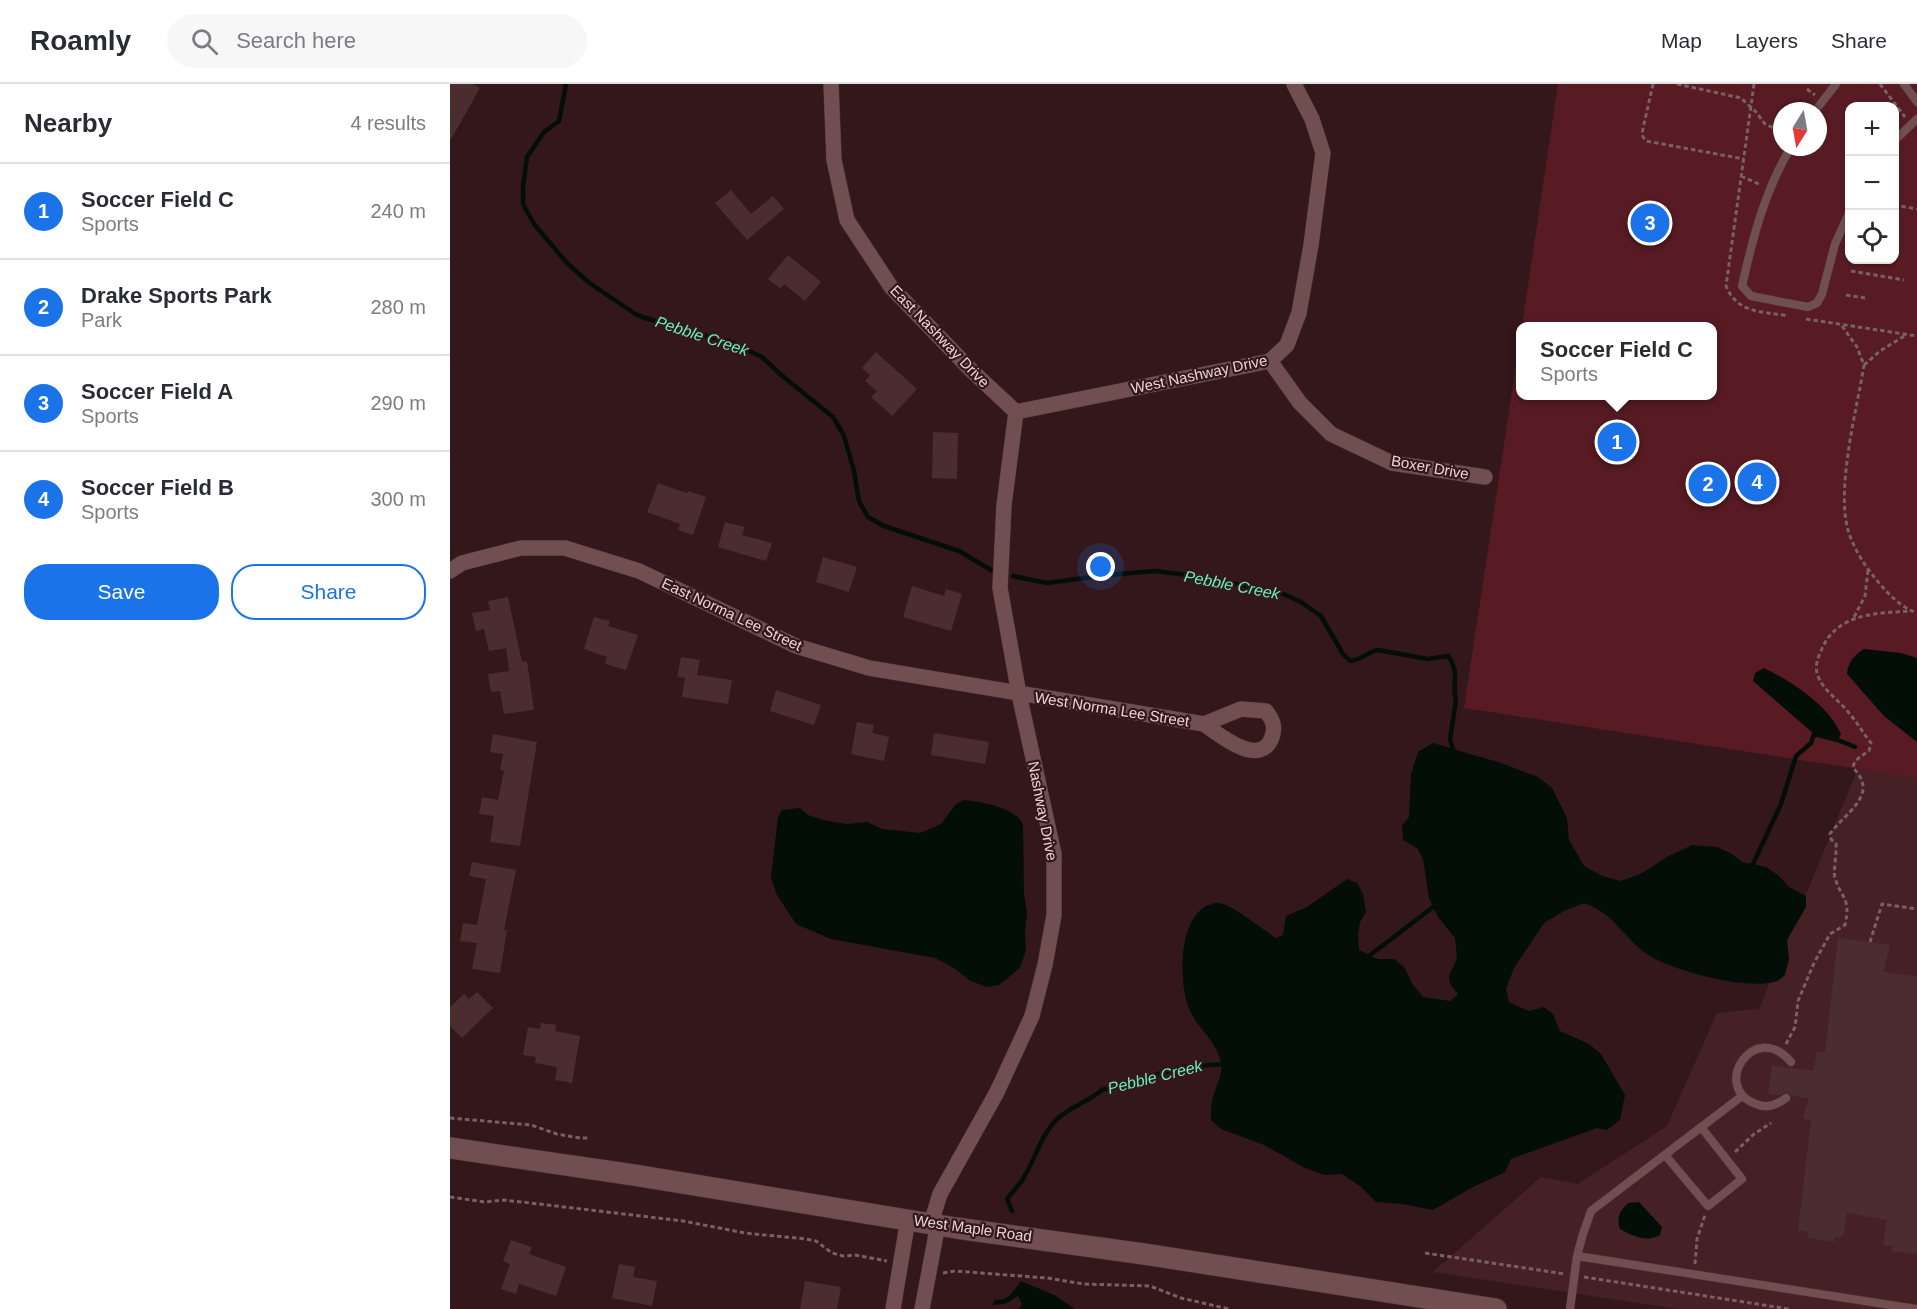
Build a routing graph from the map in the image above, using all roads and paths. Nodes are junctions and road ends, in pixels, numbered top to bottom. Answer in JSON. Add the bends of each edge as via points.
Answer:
{"nodes":[{"id":1,"x":831,"y":84,"type":"edge"},
{"id":2,"x":1294,"y":84,"type":"edge"},
{"id":3,"x":1653,"y":84,"type":"edge"},
{"id":4,"x":1677,"y":84,"type":"edge"},
{"id":5,"x":1836,"y":84,"type":"edge"},
{"id":6,"x":1880,"y":84,"type":"edge"},
{"id":7,"x":1904,"y":84,"type":"edge"},
{"id":8,"x":1822,"y":102,"type":"edge"},
{"id":9,"x":1917,"y":102,"type":"edge"},
{"id":10,"x":1914,"y":122,"type":"edge"},
{"id":11,"x":1773,"y":128,"type":"edge"},
{"id":12,"x":1899,"y":136,"type":"edge"},
{"id":13,"x":1786,"y":156,"type":"edge"},
{"id":14,"x":1744,"y":159,"type":"dead end"},
{"id":15,"x":1741,"y":176,"type":"dead end"},
{"id":16,"x":1770,"y":189,"type":"junction"},
{"id":17,"x":1899,"y":206,"type":"edge"},
{"id":18,"x":1917,"y":209,"type":"edge"},
{"id":19,"x":1845,"y":222,"type":"edge"},
{"id":20,"x":1851,"y":271,"type":"dead end"},
{"id":21,"x":1904,"y":280,"type":"dead end"},
{"id":22,"x":1846,"y":295,"type":"dead end"},
{"id":23,"x":1865,"y":298,"type":"dead end"},
{"id":24,"x":1906,"y":335,"type":"junction"},
{"id":25,"x":1917,"y":336,"type":"edge"},
{"id":26,"x":1270,"y":361,"type":"junction"},
{"id":27,"x":1864,"y":364,"type":"junction"},
{"id":28,"x":1016,"y":412,"type":"junction"},
{"id":29,"x":1485,"y":477,"type":"dead end"},
{"id":30,"x":1868,"y":570,"type":"junction"},
{"id":31,"x":450,"y":571,"type":"edge"},
{"id":32,"x":1912,"y":611,"type":"junction"},
{"id":33,"x":1917,"y":613,"type":"edge"},
{"id":34,"x":1853,"y":618,"type":"junction"},
{"id":35,"x":1019,"y":694,"type":"junction"},
{"id":36,"x":1204,"y":724,"type":"dead end"},
{"id":37,"x":1917,"y":909,"type":"edge"},
{"id":38,"x":1870,"y":942,"type":"dead end"},
{"id":39,"x":1781,"y":1052,"type":"junction"},
{"id":40,"x":1791,"y":1062,"type":"dead end"},
{"id":41,"x":1743,"y":1096,"type":"junction"},
{"id":42,"x":1786,"y":1098,"type":"dead end"},
{"id":43,"x":450,"y":1118,"type":"edge"},
{"id":44,"x":1771,"y":1123,"type":"dead end"},
{"id":45,"x":1701,"y":1127,"type":"junction"},
{"id":46,"x":590,"y":1138,"type":"dead end"},
{"id":47,"x":450,"y":1148,"type":"edge"},
{"id":48,"x":1665,"y":1155,"type":"junction"},
{"id":49,"x":1727,"y":1160,"type":"junction"},
{"id":50,"x":450,"y":1197,"type":"edge"},
{"id":51,"x":1708,"y":1206,"type":"junction"},
{"id":52,"x":908,"y":1219,"type":"junction"},
{"id":53,"x":934,"y":1224,"type":"junction"},
{"id":54,"x":1425,"y":1253,"type":"dead end"},
{"id":55,"x":1577,"y":1256,"type":"junction"},
{"id":56,"x":892,"y":1262,"type":"dead end"},
{"id":57,"x":938,"y":1273,"type":"dead end"},
{"id":58,"x":1693,"y":1274,"type":"junction"},
{"id":59,"x":1574,"y":1276,"type":"junction"},
{"id":60,"x":1459,"y":1306,"type":"edge"},
{"id":61,"x":1486,"y":1308,"type":"edge"},
{"id":62,"x":893,"y":1309,"type":"edge"},
{"id":63,"x":922,"y":1309,"type":"edge"},
{"id":64,"x":1228,"y":1309,"type":"edge"},
{"id":65,"x":1570,"y":1309,"type":"edge"},
{"id":66,"x":1789,"y":1309,"type":"edge"},
{"id":67,"x":1916,"y":1309,"type":"edge"}],
"edges":[{"from":1,"to":28,"type":"street","name":"East Nashway Drive","via":[[834,160],[846,220],[891,287]]},
{"from":2,"to":26,"type":"street","name":"West Nashway Drive","via":[[1312,119],[1323,153],[1299,313],[1287,345]]},
{"from":3,"to":14,"type":"path","via":[[1642,132],[1646,141]]},
{"from":4,"to":11,"type":"path","via":[[1741,98]]},
{"from":5,"to":8,"type":"lane"},
{"from":6,"to":10,"type":"path"},
{"from":7,"to":9,"type":"lane"},
{"from":10,"to":12,"type":"lane"},
{"from":13,"to":16,"type":"lane"},
{"from":15,"to":16,"type":"path"},
{"from":16,"to":19,"type":"lane","via":[[1753,237],[1742,286],[1752,296],[1808,307],[1817,303]]},
{"from":17,"to":18,"type":"path"},
{"from":20,"to":21,"type":"path"},
{"from":22,"to":23,"type":"path"},
{"from":24,"to":25,"type":"path"},
{"from":24,"to":27,"type":"path"},
{"from":24,"to":27,"type":"path","via":[[1841,325]]},
{"from":26,"to":28,"type":"street","name":"West Nashway Drive"},
{"from":26,"to":29,"type":"street","name":"Boxer Drive","via":[[1300,403],[1331,434],[1392,463]]},
{"from":27,"to":30,"type":"path","via":[[1845,510],[1848,530]]},
{"from":28,"to":35,"type":"street","name":"Nashway Drive","via":[[1004,505],[1000,588]]},
{"from":30,"to":32,"type":"path","via":[[1887,593]]},
{"from":30,"to":34,"type":"path","via":[[1865,596]]},
{"from":31,"to":35,"type":"street","name":"East Norma Lee Street","via":[[462,563],[521,548],[565,548],[639,571],[796,646],[868,668]]},
{"from":32,"to":33,"type":"path"},
{"from":32,"to":34,"type":"path"},
{"from":34,"to":39,"type":"path","via":[[1835,628],[1824,642],[1816,668],[1830,693],[1871,742],[1869,751],[1856,760],[1853,768],[1863,787],[1860,800],[1830,834],[1836,844],[1834,876],[1848,906],[1847,916],[1845,925],[1830,934],[1814,963],[1798,1001],[1795,1027]]},
{"from":35,"to":36,"type":"street","name":"West Norma Lee Street"},
{"from":35,"to":53,"type":"street","name":"Nashway Drive","via":[[1054,854],[1054,915],[1046,965],[1032,1016],[997,1092],[939,1194]]},
{"from":37,"to":38,"type":"path","via":[[1882,904]]},
{"from":39,"to":40,"type":"lane"},
{"from":39,"to":41,"type":"lane","via":[[1758,1048],[1742,1059],[1736,1078]]},
{"from":41,"to":42,"type":"lane","via":[[1769,1107]]},
{"from":41,"to":45,"type":"lane"},
{"from":43,"to":46,"type":"path","via":[[531,1125],[557,1134]]},
{"from":44,"to":49,"type":"path"},
{"from":45,"to":48,"type":"lane"},
{"from":45,"to":49,"type":"lane"},
{"from":47,"to":52,"type":"main road","name":"West Maple Road"},
{"from":48,"to":51,"type":"lane"},
{"from":48,"to":55,"type":"lane","via":[[1591,1211]]},
{"from":49,"to":51,"type":"lane","via":[[1742,1179]]},
{"from":50,"to":56,"type":"path","via":[[582,1209],[806,1239],[843,1256]]},
{"from":51,"to":58,"type":"path","via":[[1697,1239]]},
{"from":52,"to":53,"type":"main road","name":"West Maple Road"},
{"from":52,"to":62,"type":"street"},
{"from":53,"to":60,"type":"main road","name":"West Maple Road"},
{"from":53,"to":63,"type":"street","name":"Nashway Drive"},
{"from":54,"to":59,"type":"path"},
{"from":55,"to":58,"type":"lane"},
{"from":55,"to":59,"type":"lane"},
{"from":57,"to":64,"type":"path","via":[[956,1271],[1084,1284],[1150,1286]]},
{"from":58,"to":67,"type":"lane"},
{"from":59,"to":65,"type":"lane"},
{"from":59,"to":66,"type":"path"},
{"from":60,"to":61,"type":"main road","name":"West Maple Road"}]}
